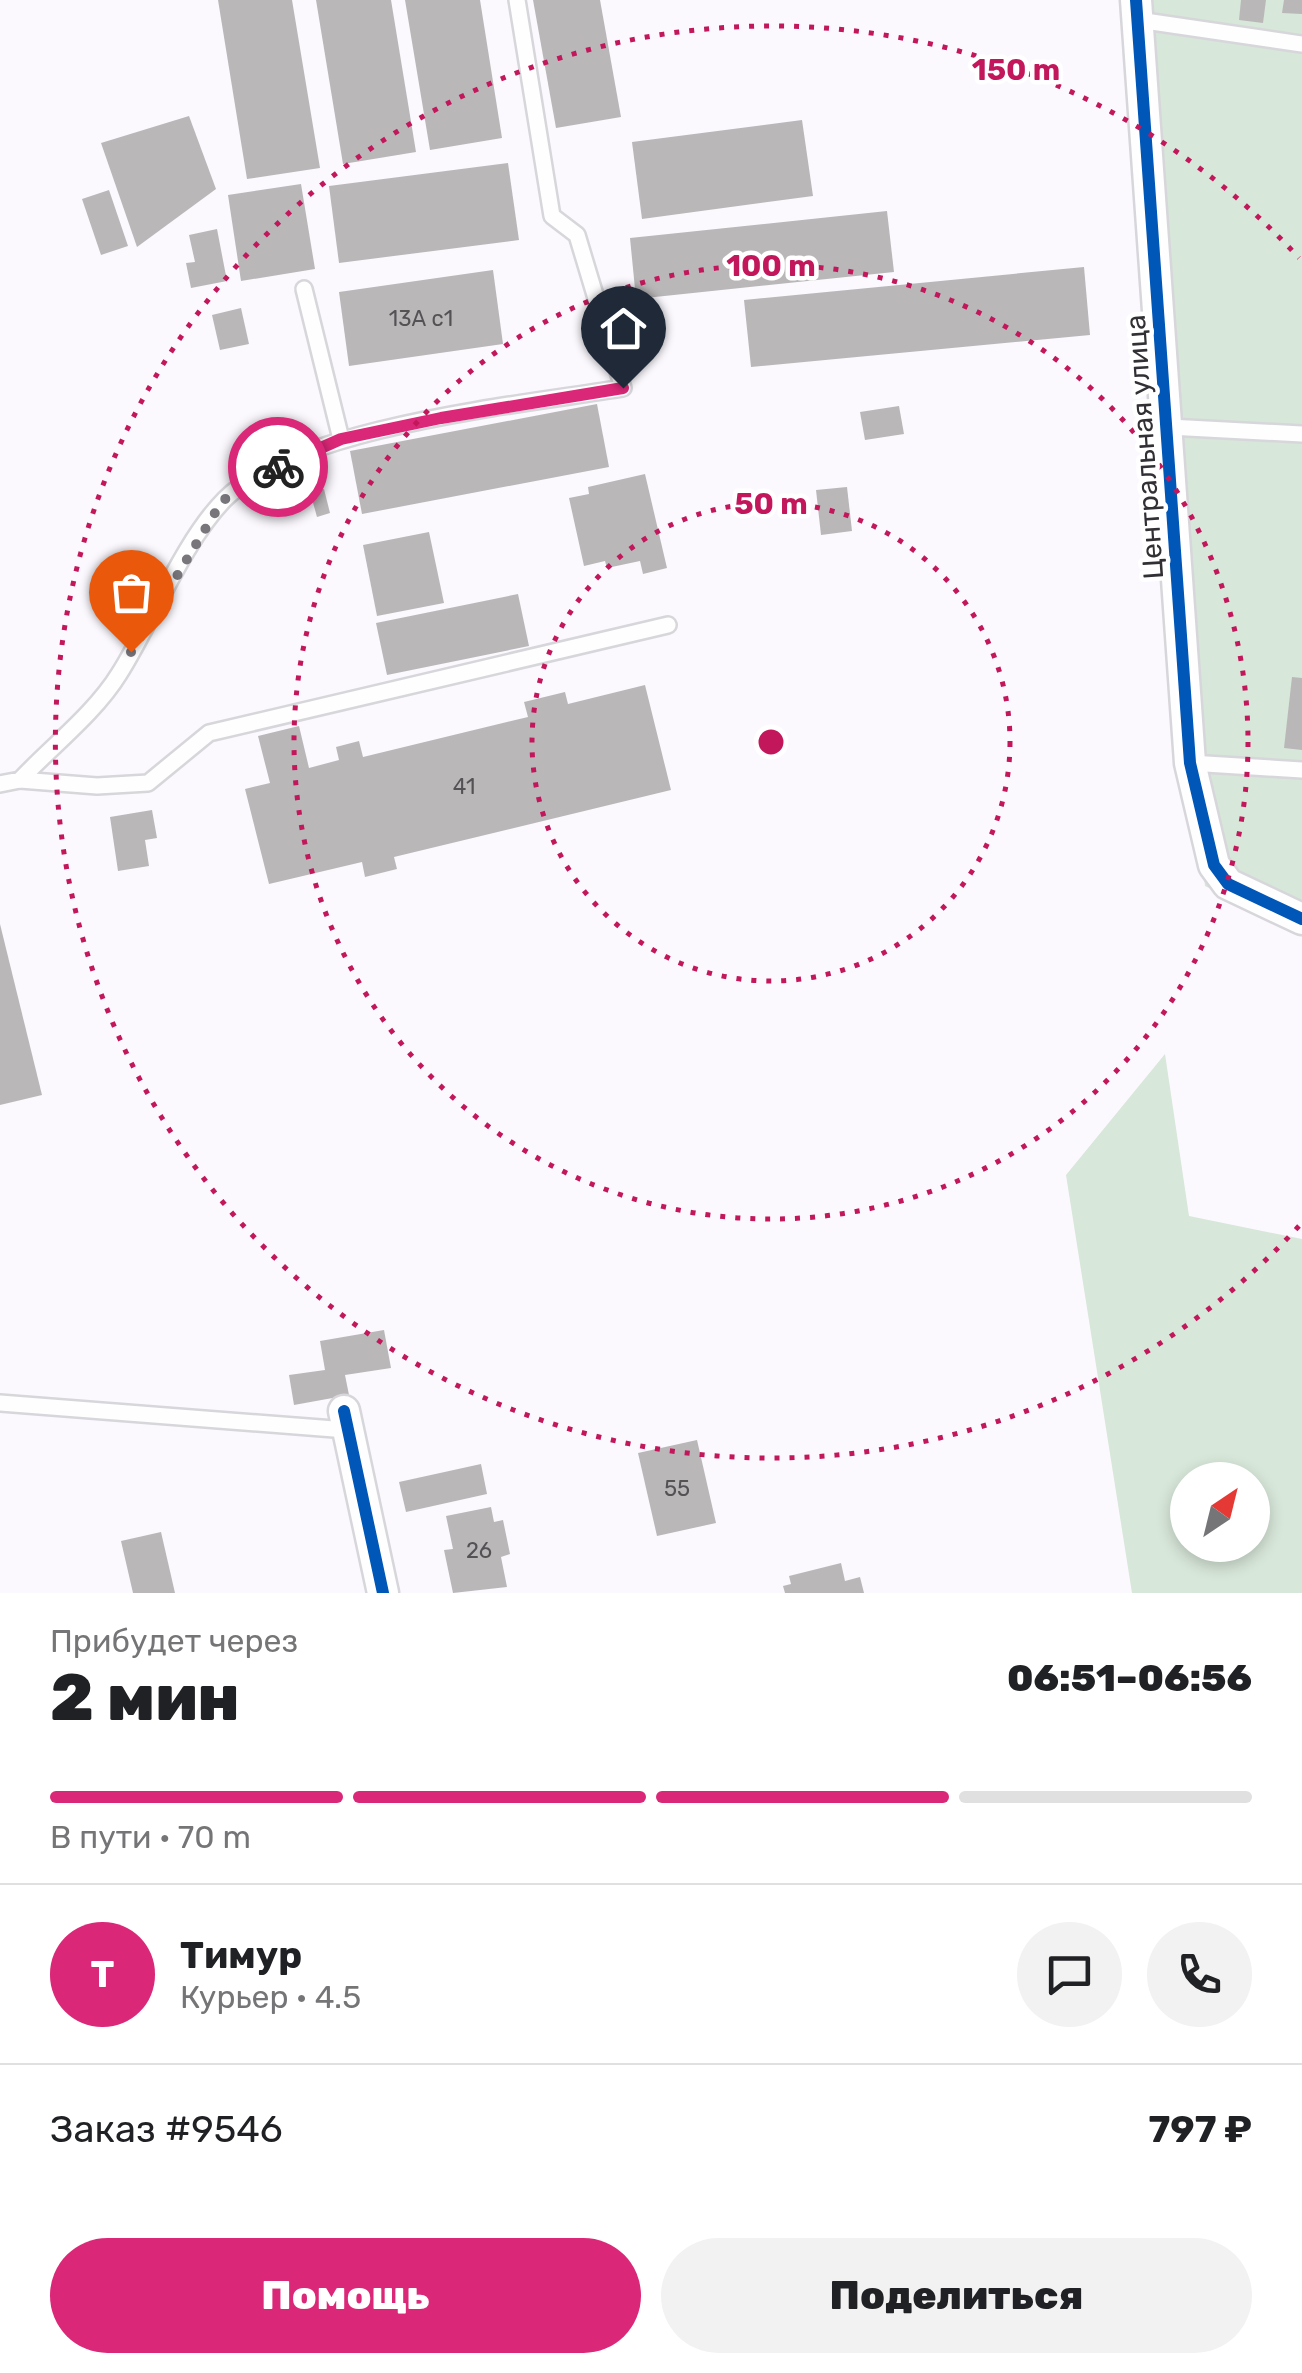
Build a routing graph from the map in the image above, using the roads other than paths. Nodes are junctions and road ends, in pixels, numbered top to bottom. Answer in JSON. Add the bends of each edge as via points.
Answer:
{"nodes":[{"id":1,"x":517,"y":0,"type":"edge"},
{"id":2,"x":1137,"y":10,"type":"edge"},
{"id":3,"x":1302,"y":44,"type":"edge"},
{"id":4,"x":304,"y":289,"type":"dead end"},
{"id":5,"x":1169,"y":427,"type":"junction"},
{"id":6,"x":1302,"y":434,"type":"edge"},
{"id":7,"x":341,"y":439,"type":"junction"},
{"id":8,"x":668,"y":625,"type":"dead end"},
{"id":9,"x":1190,"y":763,"type":"junction"},
{"id":10,"x":1302,"y":770,"type":"edge"},
{"id":11,"x":20,"y":780,"type":"junction"},
{"id":12,"x":0,"y":784,"type":"edge"},
{"id":13,"x":1302,"y":919,"type":"edge"},
{"id":14,"x":0,"y":1404,"type":"edge"},
{"id":15,"x":346,"y":1420,"type":"joint"},
{"id":16,"x":382,"y":1593,"type":"edge"}],
"edges":[{"from":1,"to":7,"type":"lane","via":[[552,216],[577,235],[623,388]]},
{"from":2,"to":3,"type":"lane"},
{"from":2,"to":5,"type":"street","name":"Центральная улица"},
{"from":4,"to":7,"type":"lane"},
{"from":5,"to":6,"type":"lane"},
{"from":5,"to":9,"type":"street","name":"Центральная улица"},
{"from":7,"to":11,"type":"lane","via":[[243,482],[221,503],[117,678]]},
{"from":8,"to":11,"type":"lane","via":[[209,733],[159,778],[138,785]]},
{"from":9,"to":10,"type":"lane"},
{"from":9,"to":13,"type":"street","name":"Центральная улица","via":[[1214,865],[1228,884]]},
{"from":11,"to":12,"type":"lane"},
{"from":14,"to":15,"type":"lane"},
{"from":15,"to":16,"type":"street"}]}
